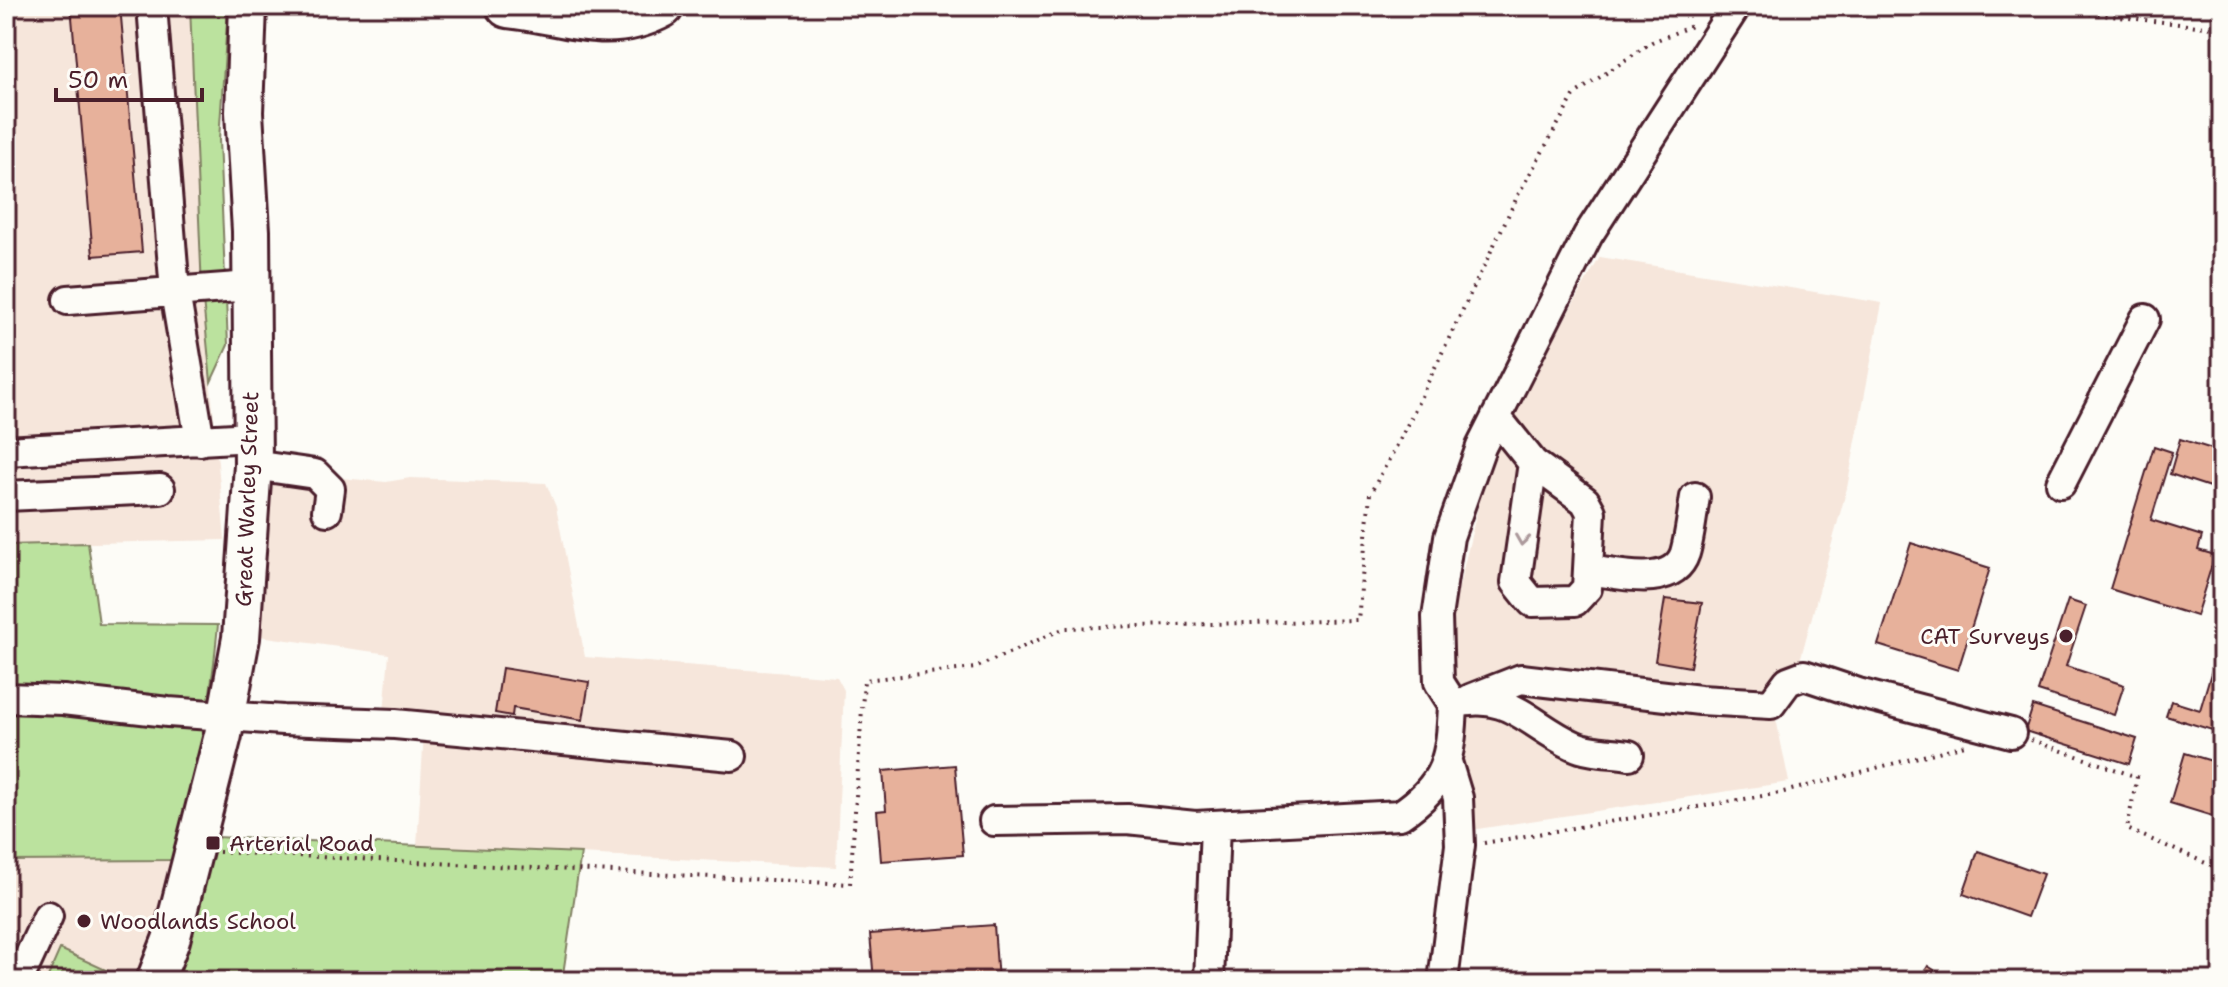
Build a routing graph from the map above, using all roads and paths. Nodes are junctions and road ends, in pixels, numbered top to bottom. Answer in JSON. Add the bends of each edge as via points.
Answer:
{"nodes":[{"id":1,"x":152,"y":6,"type":"edge"},
{"id":2,"x":248,"y":6,"type":"edge"},
{"id":3,"x":519,"y":6,"type":"edge"},
{"id":4,"x":662,"y":6,"type":"edge"},
{"id":5,"x":2026,"y":6,"type":"edge"},
{"id":6,"x":1735,"y":8,"type":"edge"},
{"id":7,"x":2222,"y":29,"type":"edge"},
{"id":8,"x":251,"y":286,"type":"junction"},
{"id":9,"x":175,"y":292,"type":"junction"},
{"id":10,"x":68,"y":300,"type":"dead end"},
{"id":11,"x":2145,"y":319,"type":"dead end"},
{"id":12,"x":1496,"y":417,"type":"junction"},
{"id":13,"x":200,"y":441,"type":"junction"},
{"id":14,"x":6,"y":451,"type":"edge"},
{"id":15,"x":252,"y":451,"type":"junction"},
{"id":16,"x":1533,"y":463,"type":"junction"},
{"id":17,"x":2061,"y":483,"type":"dead end"},
{"id":18,"x":160,"y":489,"type":"dead end"},
{"id":19,"x":6,"y":496,"type":"edge"},
{"id":20,"x":1695,"y":497,"type":"dead end"},
{"id":21,"x":327,"y":511,"type":"dead end"},
{"id":22,"x":1588,"y":570,"type":"junction"},
{"id":23,"x":6,"y":698,"type":"edge"},
{"id":24,"x":1461,"y":702,"type":"junction"},
{"id":25,"x":227,"y":716,"type":"junction"},
{"id":26,"x":2011,"y":733,"type":"joint"},
{"id":27,"x":1965,"y":745,"type":"dead end"},
{"id":28,"x":1629,"y":755,"type":"dead end"},
{"id":29,"x":732,"y":756,"type":"dead end"},
{"id":30,"x":1447,"y":762,"type":"junction"},
{"id":31,"x":994,"y":821,"type":"dead end"},
{"id":32,"x":1215,"y":825,"type":"junction"},
{"id":33,"x":1460,"y":845,"type":"junction"},
{"id":34,"x":193,"y":851,"type":"junction"},
{"id":35,"x":2222,"y":870,"type":"edge"},
{"id":36,"x":48,"y":916,"type":"dead end"},
{"id":37,"x":18,"y":981,"type":"edge"},
{"id":38,"x":155,"y":981,"type":"edge"},
{"id":39,"x":1209,"y":981,"type":"edge"},
{"id":40,"x":1443,"y":981,"type":"edge"}],
"edges":[{"from":1,"to":9,"type":"lane"},
{"from":2,"to":8,"type":"main road","name":"Great Warley Street","via":[[244,112]]},
{"from":3,"to":4,"type":"highway","via":[[613,22]]},
{"from":5,"to":7,"type":"path"},
{"from":6,"to":12,"type":"lane","via":[[1588,235]]},
{"from":6,"to":34,"type":"path","via":[[1652,42],[1575,94],[1519,193],[1370,494],[1358,620],[1065,628],[975,668],[864,680],[850,884]]},
{"from":8,"to":9,"type":"lane"},
{"from":8,"to":15,"type":"main road","name":"Great Warley Street"},
{"from":9,"to":10,"type":"lane"},
{"from":9,"to":13,"type":"lane"},
{"from":11,"to":17,"type":"lane"},
{"from":12,"to":16,"type":"lane"},
{"from":12,"to":24,"type":"lane","via":[[1449,537],[1437,617],[1439,682]]},
{"from":13,"to":14,"type":"lane"},
{"from":13,"to":15,"type":"lane"},
{"from":15,"to":21,"type":"lane","via":[[315,474],[330,489]]},
{"from":15,"to":25,"type":"main road","name":"Great Warley Street","via":[[241,638]]},
{"from":16,"to":22,"type":"lane","via":[[1585,501],[1591,512]]},
{"from":16,"to":22,"type":"lane","one_way":true,"via":[[1516,582],[1532,602],[1575,601],[1587,588]]},
{"from":18,"to":19,"type":"lane"},
{"from":20,"to":22,"type":"lane","via":[[1685,554],[1674,570],[1643,576]]},
{"from":23,"to":25,"type":"lane"},
{"from":24,"to":26,"type":"lane","via":[[1521,679],[1771,704],[1788,681],[1804,675]]},
{"from":24,"to":28,"type":"lane","via":[[1510,706],[1577,747]]},
{"from":24,"to":30,"type":"lane"},
{"from":25,"to":29,"type":"lane","via":[[395,724]]},
{"from":25,"to":34,"type":"main road","name":"Great Warley Street"},
{"from":26,"to":35,"type":"path","via":[[2137,777],[2127,829]]},
{"from":27,"to":33,"type":"path","via":[[1780,793]]},
{"from":30,"to":32,"type":"lane","via":[[1418,803],[1400,815]]},
{"from":30,"to":33,"type":"lane","via":[[1458,798]]},
{"from":31,"to":32,"type":"lane","via":[[1127,819]]},
{"from":32,"to":39,"type":"lane"},
{"from":33,"to":40,"type":"lane"},
{"from":34,"to":38,"type":"main road","name":"Great Warley Street"},
{"from":36,"to":37,"type":"lane"}]}
